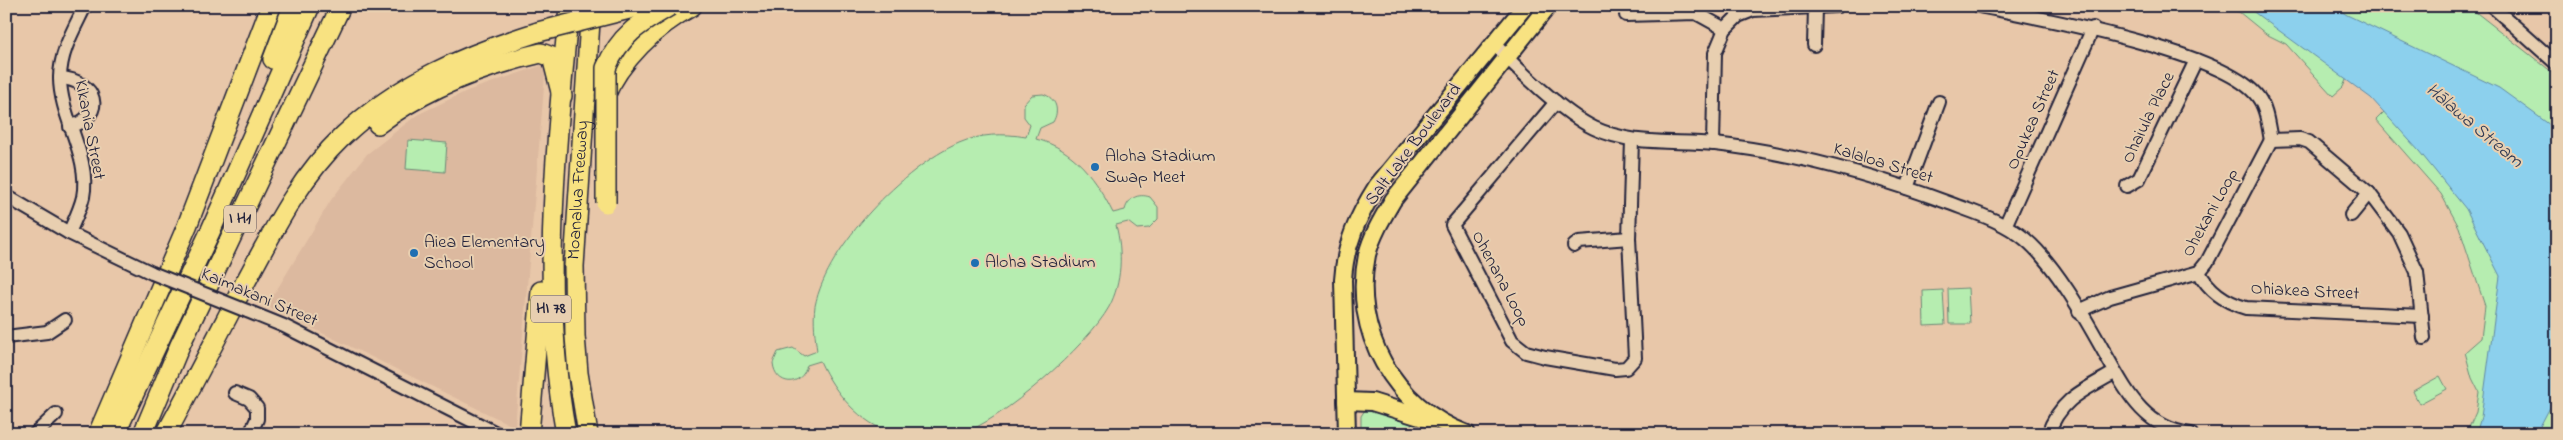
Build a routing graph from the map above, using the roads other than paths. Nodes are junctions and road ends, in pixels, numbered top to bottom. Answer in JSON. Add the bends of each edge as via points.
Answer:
{"nodes":[{"id":1,"x":85,"y":6,"type":"edge"},
{"id":2,"x":271,"y":6,"type":"edge"},
{"id":3,"x":293,"y":6,"type":"edge"},
{"id":4,"x":310,"y":6,"type":"edge"},
{"id":5,"x":341,"y":6,"type":"edge"},
{"id":6,"x":569,"y":6,"type":"edge"},
{"id":7,"x":591,"y":6,"type":"edge"},
{"id":8,"x":641,"y":6,"type":"edge"},
{"id":9,"x":670,"y":6,"type":"edge"},
{"id":10,"x":692,"y":6,"type":"edge"},
{"id":11,"x":1525,"y":6,"type":"edge"},
{"id":12,"x":1548,"y":6,"type":"edge"},
{"id":13,"x":1837,"y":6,"type":"edge"},
{"id":14,"x":1979,"y":6,"type":"edge"},
{"id":15,"x":2492,"y":6,"type":"edge"},
{"id":16,"x":1815,"y":8,"type":"junction"},
{"id":17,"x":1626,"y":15,"type":"dead end"},
{"id":18,"x":2093,"y":28,"type":"junction"},
{"id":19,"x":1725,"y":29,"type":"junction"},
{"id":20,"x":1494,"y":43,"type":"junction"},
{"id":21,"x":1814,"y":45,"type":"dead end"},
{"id":22,"x":1506,"y":58,"type":"junction"},
{"id":23,"x":2196,"y":60,"type":"junction"},
{"id":24,"x":2557,"y":64,"type":"edge"},
{"id":25,"x":60,"y":78,"type":"junction"},
{"id":26,"x":562,"y":96,"type":"junction"},
{"id":27,"x":1556,"y":102,"type":"junction"},
{"id":28,"x":1938,"y":102,"type":"dead end"},
{"id":29,"x":70,"y":127,"type":"junction"},
{"id":30,"x":1632,"y":140,"type":"junction"},
{"id":31,"x":2271,"y":140,"type":"junction"},
{"id":32,"x":1713,"y":144,"type":"junction"},
{"id":33,"x":555,"y":183,"type":"junction"},
{"id":34,"x":2127,"y":186,"type":"dead end"},
{"id":35,"x":580,"y":188,"type":"junction"},
{"id":36,"x":1907,"y":188,"type":"junction"},
{"id":37,"x":2369,"y":193,"type":"junction"},
{"id":38,"x":6,"y":196,"type":"edge"},
{"id":39,"x":606,"y":203,"type":"dead end"},
{"id":40,"x":2351,"y":215,"type":"dead end"},
{"id":41,"x":2006,"y":224,"type":"junction"},
{"id":42,"x":210,"y":232,"type":"junction"},
{"id":43,"x":69,"y":233,"type":"junction"},
{"id":44,"x":1629,"y":238,"type":"junction"},
{"id":45,"x":1574,"y":246,"type":"dead end"},
{"id":46,"x":2200,"y":272,"type":"junction"},
{"id":47,"x":2079,"y":311,"type":"junction"},
{"id":48,"x":238,"y":312,"type":"junction"},
{"id":49,"x":2422,"y":316,"type":"junction"},
{"id":50,"x":65,"y":320,"type":"dead end"},
{"id":51,"x":6,"y":337,"type":"edge"},
{"id":52,"x":2424,"y":338,"type":"dead end"},
{"id":53,"x":578,"y":373,"type":"junction"},
{"id":54,"x":2114,"y":373,"type":"junction"},
{"id":55,"x":235,"y":393,"type":"dead end"},
{"id":56,"x":1346,"y":401,"type":"junction"},
{"id":57,"x":56,"y":414,"type":"dead end"},
{"id":58,"x":1446,"y":426,"type":"junction"},
{"id":59,"x":35,"y":434,"type":"edge"},
{"id":60,"x":98,"y":434,"type":"edge"},
{"id":61,"x":116,"y":434,"type":"edge"},
{"id":62,"x":143,"y":434,"type":"edge"},
{"id":63,"x":166,"y":434,"type":"edge"},
{"id":64,"x":250,"y":434,"type":"edge"},
{"id":65,"x":498,"y":434,"type":"edge"},
{"id":66,"x":529,"y":434,"type":"edge"},
{"id":67,"x":566,"y":434,"type":"edge"},
{"id":68,"x":588,"y":434,"type":"edge"},
{"id":69,"x":597,"y":434,"type":"edge"},
{"id":70,"x":1347,"y":434,"type":"edge"},
{"id":71,"x":1468,"y":434,"type":"edge"},
{"id":72,"x":2048,"y":434,"type":"edge"},
{"id":73,"x":2191,"y":434,"type":"edge"}],
"edges":[{"from":1,"to":25,"type":"street","name":"Kikania Street","via":[[65,49]]},
{"from":2,"to":60,"type":"highway","via":[[187,226]]},
{"from":3,"to":42,"type":"highway","via":[[252,108]]},
{"from":4,"to":42,"type":"highway","number":"I H1"},
{"from":5,"to":62,"type":"highway","number":"I H1","via":[[180,345]]},
{"from":6,"to":26,"type":"highway","name":"Moanalua Freeway","number":"HI 78"},
{"from":7,"to":35,"type":"highway","name":"Moanalua Freeway","number":"HI 78"},
{"from":8,"to":48,"type":"highway","bridge":true,"via":[[480,50],[440,68],[375,110],[343,137],[290,202]]},
{"from":9,"to":39,"type":"highway","bridge":true,"via":[[628,33],[614,48],[606,68]]},
{"from":10,"to":35,"type":"highway","via":[[660,28],[611,80],[593,126]]},
{"from":11,"to":20,"type":"main road","name":"Salt Lake Boulevard"},
{"from":12,"to":22,"type":"main road","name":"Salt Lake Boulevard"},
{"from":13,"to":16,"type":"street"},
{"from":14,"to":18,"type":"street"},
{"from":15,"to":24,"type":"street"},
{"from":16,"to":19,"type":"street","via":[[1753,10],[1738,16]]},
{"from":16,"to":21,"type":"street"},
{"from":17,"to":19,"type":"street","via":[[1696,14]]},
{"from":18,"to":23,"type":"street"},
{"from":18,"to":41,"type":"street","name":"Opukea Street"},
{"from":19,"to":32,"type":"street","via":[[1715,53]]},
{"from":20,"to":22,"type":"street","name":"Kalaloa Street"},
{"from":20,"to":56,"type":"main road","name":"Salt Lake Boulevard","via":[[1377,186],[1360,213],[1344,261]]},
{"from":22,"to":27,"type":"street","name":"Kalaloa Street"},
{"from":22,"to":58,"type":"main road","name":"Salt Lake Boulevard","via":[[1393,200],[1377,227],[1367,254],[1363,297],[1365,318],[1386,368],[1403,391]]},
{"from":23,"to":31,"type":"street","via":[[2239,78],[2258,96]]},
{"from":23,"to":34,"type":"street","name":"Ohaiula Place","via":[[2139,179]]},
{"from":25,"to":29,"type":"street","name":"Kikania Street","via":[[61,96]]},
{"from":25,"to":29,"type":"street","via":[[84,84],[94,101],[88,118]]},
{"from":26,"to":33,"type":"highway","name":"Moanalua Freeway","number":"HI 78"},
{"from":26,"to":48,"type":"highway","via":[[552,57],[540,53],[445,86],[388,116],[348,147],[315,181]]},
{"from":27,"to":30,"type":"street","name":"Kalaloa Street","via":[[1593,128]]},
{"from":27,"to":44,"type":"street","name":"Ohenana Loop","via":[[1452,225],[1512,341],[1526,352],[1545,357],[1614,369],[1626,368],[1635,358]]},
{"from":28,"to":36,"type":"street"},
{"from":29,"to":43,"type":"street","name":"Kikania Street","via":[[84,180],[83,197]]},
{"from":30,"to":32,"type":"street","name":"Kalaloa Street"},
{"from":30,"to":44,"type":"street","name":"Ohenana Loop"},
{"from":31,"to":37,"type":"street","via":[[2300,139],[2309,142]]},
{"from":31,"to":46,"type":"street","name":"Ohekani Loop"},
{"from":32,"to":36,"type":"street","name":"Kalaloa Street","via":[[1781,153]]},
{"from":33,"to":66,"type":"highway","via":[[544,260]]},
{"from":33,"to":67,"type":"highway","number":"HI 78","via":[[551,307]]},
{"from":35,"to":53,"type":"highway","name":"Moanalua Freeway","number":"HI 78","via":[[574,266]]},
{"from":36,"to":41,"type":"street","name":"Kalaloa Street"},
{"from":37,"to":40,"type":"street"},
{"from":37,"to":49,"type":"street","via":[[2399,233],[2417,272]]},
{"from":38,"to":43,"type":"street","name":"Kaimakani Street"},
{"from":41,"to":47,"type":"street","name":"Kalaloa Street","via":[[2039,252]]},
{"from":42,"to":61,"type":"highway","number":"I H1"},
{"from":43,"to":48,"type":"street","name":"Kaimakani Street","bridge":true},
{"from":44,"to":45,"type":"street","via":[[1579,242]]},
{"from":46,"to":47,"type":"street","name":"Ohekani Loop","via":[[2110,297]]},
{"from":46,"to":49,"type":"street","name":"Ohiakea Street","via":[[2206,284],[2219,296],[2246,308]]},
{"from":47,"to":54,"type":"street","name":"Kalaloa Street"},
{"from":48,"to":63,"type":"highway"},
{"from":48,"to":65,"type":"street","name":"Kaimakani Street","via":[[284,326]]},
{"from":49,"to":52,"type":"street"},
{"from":50,"to":51,"type":"street","via":[[47,332]]},
{"from":53,"to":68,"type":"highway","number":"HI 78"},
{"from":53,"to":69,"type":"highway"},
{"from":54,"to":72,"type":"street","via":[[2074,395],[2059,409]]},
{"from":54,"to":73,"type":"street","name":"Kalaloa Street","via":[[2130,399],[2145,414],[2168,428]]},
{"from":55,"to":64,"type":"street","via":[[249,399],[257,408]]},
{"from":56,"to":58,"type":"main road","via":[[1388,406]]},
{"from":56,"to":70,"type":"main road","name":"Salt Lake Boulevard"},
{"from":57,"to":59,"type":"street"},
{"from":58,"to":71,"type":"main road","name":"Salt Lake Boulevard"}]}
